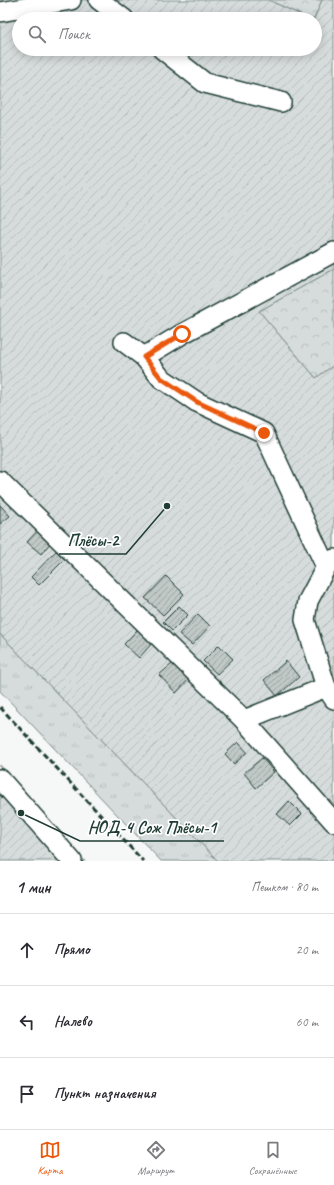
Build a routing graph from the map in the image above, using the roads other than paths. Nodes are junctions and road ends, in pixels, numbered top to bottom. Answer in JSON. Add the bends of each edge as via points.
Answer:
{"nodes":[{"id":1,"x":71,"y":0,"type":"edge"},
{"id":2,"x":99,"y":0,"type":"edge"},
{"id":3,"x":0,"y":12,"type":"edge"},
{"id":4,"x":115,"y":12,"type":"edge"},
{"id":5,"x":171,"y":56,"type":"edge"},
{"id":6,"x":281,"y":102,"type":"dead end"},
{"id":7,"x":334,"y":252,"type":"edge"},
{"id":8,"x":124,"y":342,"type":"dead end"},
{"id":9,"x":144,"y":357,"type":"junction"},
{"id":10,"x":0,"y":481,"type":"edge"},
{"id":11,"x":330,"y":563,"type":"edge"},
{"id":12,"x":330,"y":693,"type":"edge"},
{"id":13,"x":244,"y":720,"type":"junction"},
{"id":14,"x":0,"y":779,"type":"edge"},
{"id":15,"x":334,"y":822,"type":"edge"},
{"id":16,"x":72,"y":861,"type":"edge"}],
"edges":[{"from":1,"to":3,"type":"lane"},
{"from":2,"to":4,"type":"lane"},
{"from":5,"to":6,"type":"lane","via":[[206,82]]},
{"from":7,"to":9,"type":"lane"},
{"from":8,"to":9,"type":"lane"},
{"from":9,"to":11,"type":"lane","via":[[161,378],[197,402],[264,433]]},
{"from":10,"to":13,"type":"lane"},
{"from":11,"to":12,"type":"lane","via":[[308,601],[305,620]]},
{"from":12,"to":13,"type":"lane"},
{"from":13,"to":15,"type":"lane"},
{"from":14,"to":16,"type":"lane"}]}
